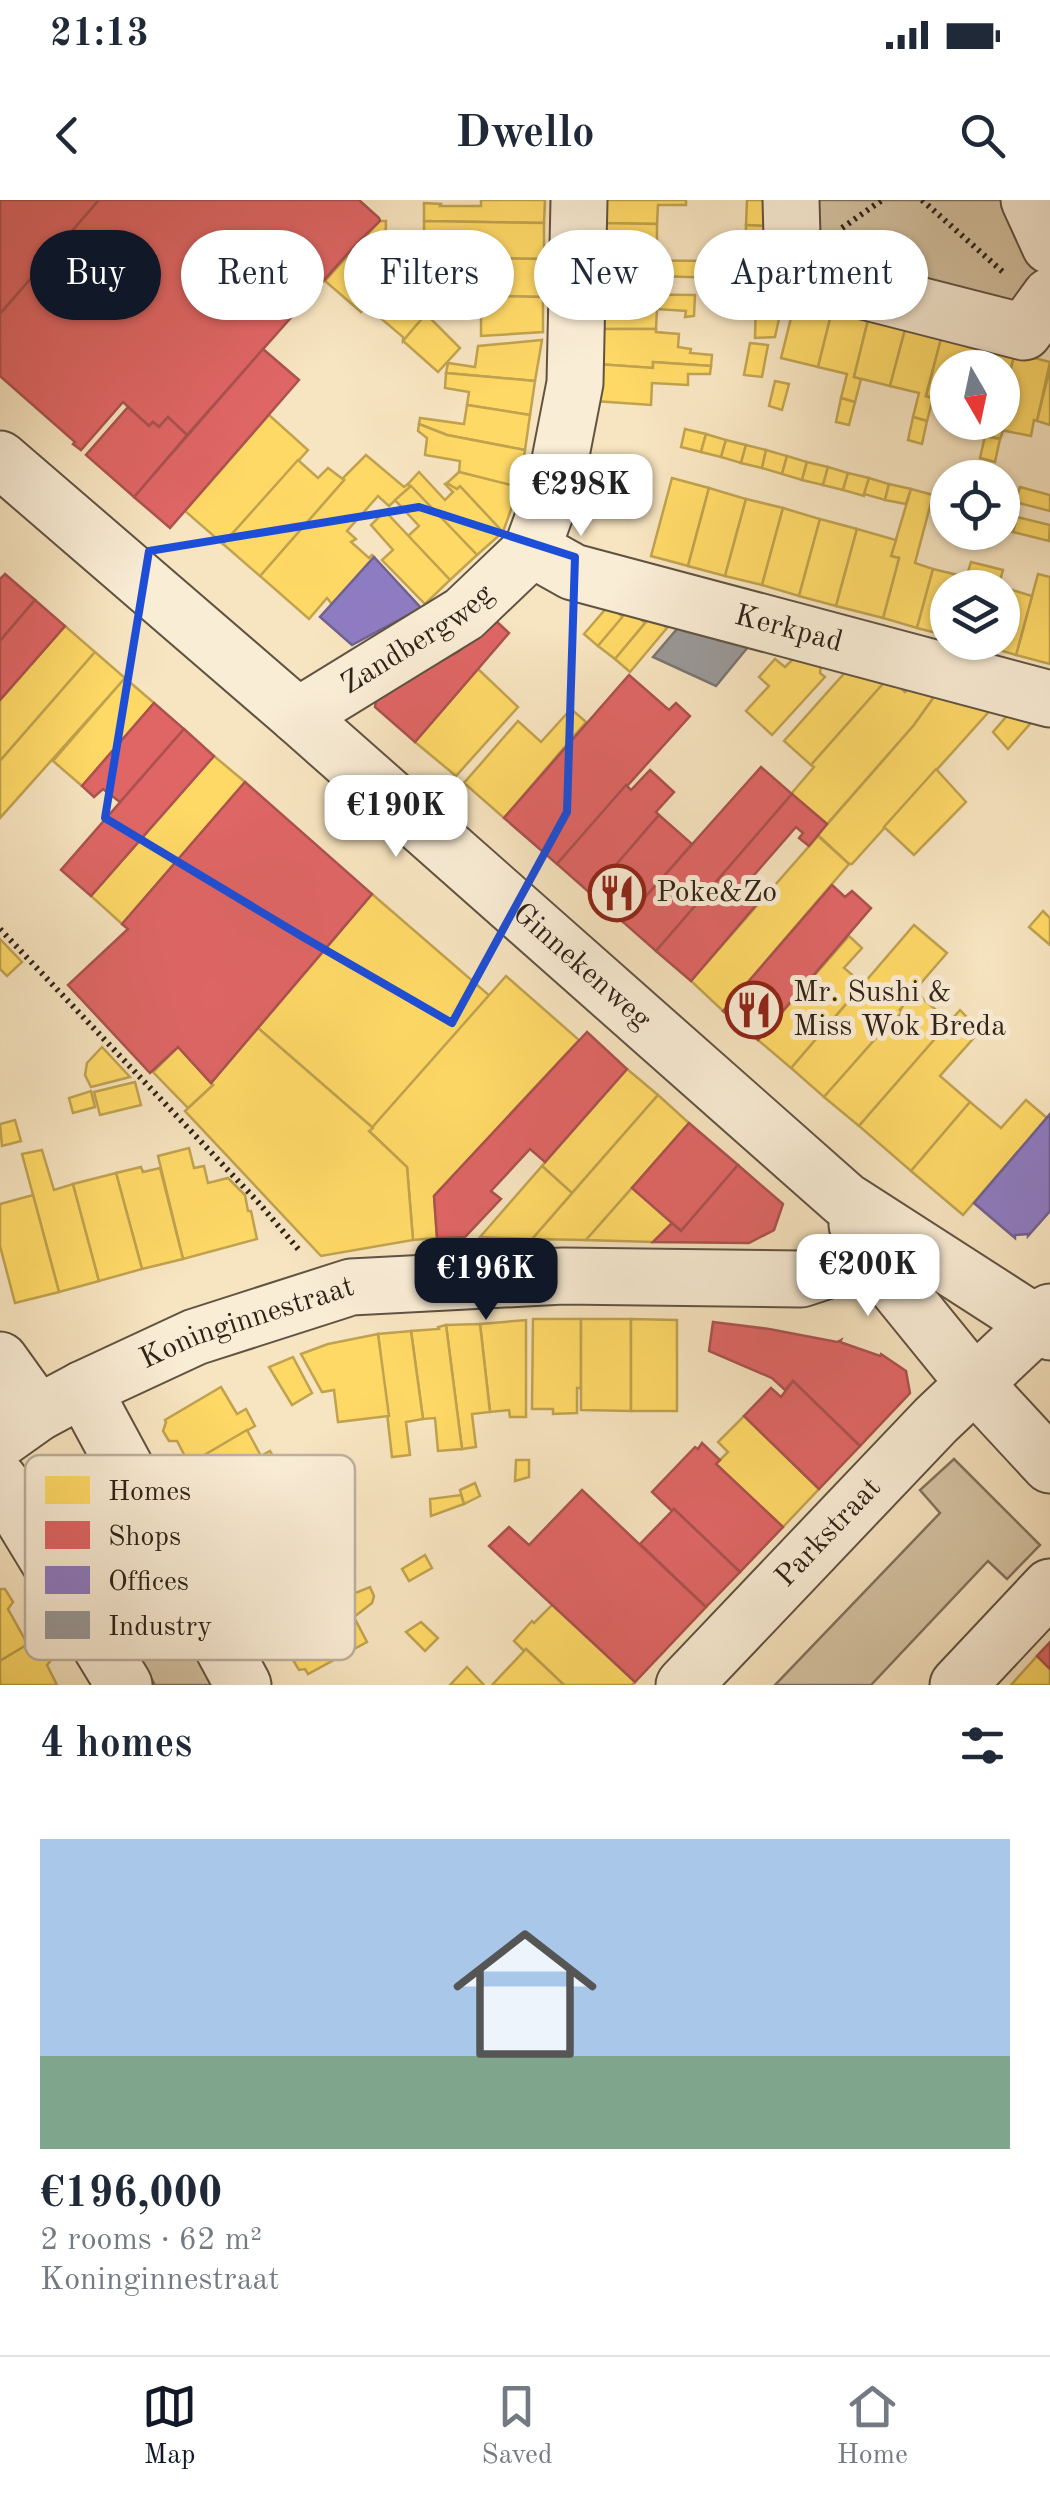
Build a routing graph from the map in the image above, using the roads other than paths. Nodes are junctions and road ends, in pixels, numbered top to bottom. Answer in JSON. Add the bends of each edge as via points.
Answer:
{"nodes":[{"id":1,"x":580,"y":200,"type":"edge"},
{"id":2,"x":790,"y":200,"type":"edge"},
{"id":3,"x":1029,"y":200,"type":"edge"},
{"id":4,"x":1050,"y":246,"type":"edge"},
{"id":5,"x":1046,"y":301,"type":"edge"},
{"id":6,"x":0,"y":459,"type":"edge"},
{"id":7,"x":532,"y":549,"type":"junction"},
{"id":8,"x":1050,"y":699,"type":"edge"},
{"id":9,"x":298,"y":716,"type":"junction"},
{"id":10,"x":845,"y":1200,"type":"junction"},
{"id":11,"x":871,"y":1256,"type":"junction"},
{"id":12,"x":1046,"y":1323,"type":"edge"},
{"id":13,"x":0,"y":1360,"type":"edge"},
{"id":14,"x":975,"y":1384,"type":"junction"},
{"id":15,"x":40,"y":1414,"type":"edge"},
{"id":16,"x":71,"y":1455,"type":"edge"},
{"id":17,"x":1050,"y":1465,"type":"edge"},
{"id":18,"x":0,"y":1481,"type":"edge"},
{"id":19,"x":25,"y":1522,"type":"edge"},
{"id":20,"x":1050,"y":1587,"type":"edge"},
{"id":21,"x":109,"y":1660,"type":"edge"},
{"id":22,"x":224,"y":1660,"type":"edge"},
{"id":23,"x":124,"y":1685,"type":"edge"},
{"id":24,"x":243,"y":1685,"type":"edge"},
{"id":25,"x":684,"y":1685,"type":"edge"},
{"id":26,"x":958,"y":1685,"type":"edge"}],
"edges":[{"from":1,"to":7,"type":"street","name":"Zandbergweg","via":[[575,383],[555,486]]},
{"from":2,"to":5,"type":"street","via":[[794,272],[1024,332]]},
{"from":3,"to":4,"type":"street"},
{"from":6,"to":9,"type":"street","name":"Ginnekenweg"},
{"from":7,"to":8,"type":"street","name":"Kerkpad","via":[[574,572]]},
{"from":7,"to":9,"type":"street","name":"Zandbergweg","via":[[464,614]]},
{"from":9,"to":10,"type":"street","name":"Ginnekenweg"},
{"from":10,"to":11,"type":"street","name":"Ginnekenweg"},
{"from":10,"to":12,"type":"street","name":"Ginnekenweg"},
{"from":11,"to":14,"type":"street","name":"Ginnekenweg"},
{"from":11,"to":15,"type":"street","name":"Koninginnestraat","via":[[801,1279],[563,1276],[352,1287],[194,1337]]},
{"from":12,"to":14,"type":"street","name":"Parkstraat"},
{"from":13,"to":15,"type":"street"},
{"from":14,"to":17,"type":"street","name":"Ginnekenweg"},
{"from":14,"to":25,"type":"street","name":"Parkstraat"},
{"from":15,"to":16,"type":"street"},
{"from":18,"to":19,"type":"street"},
{"from":20,"to":26,"type":"street"},
{"from":21,"to":23,"type":"street"},
{"from":22,"to":24,"type":"street"}]}
